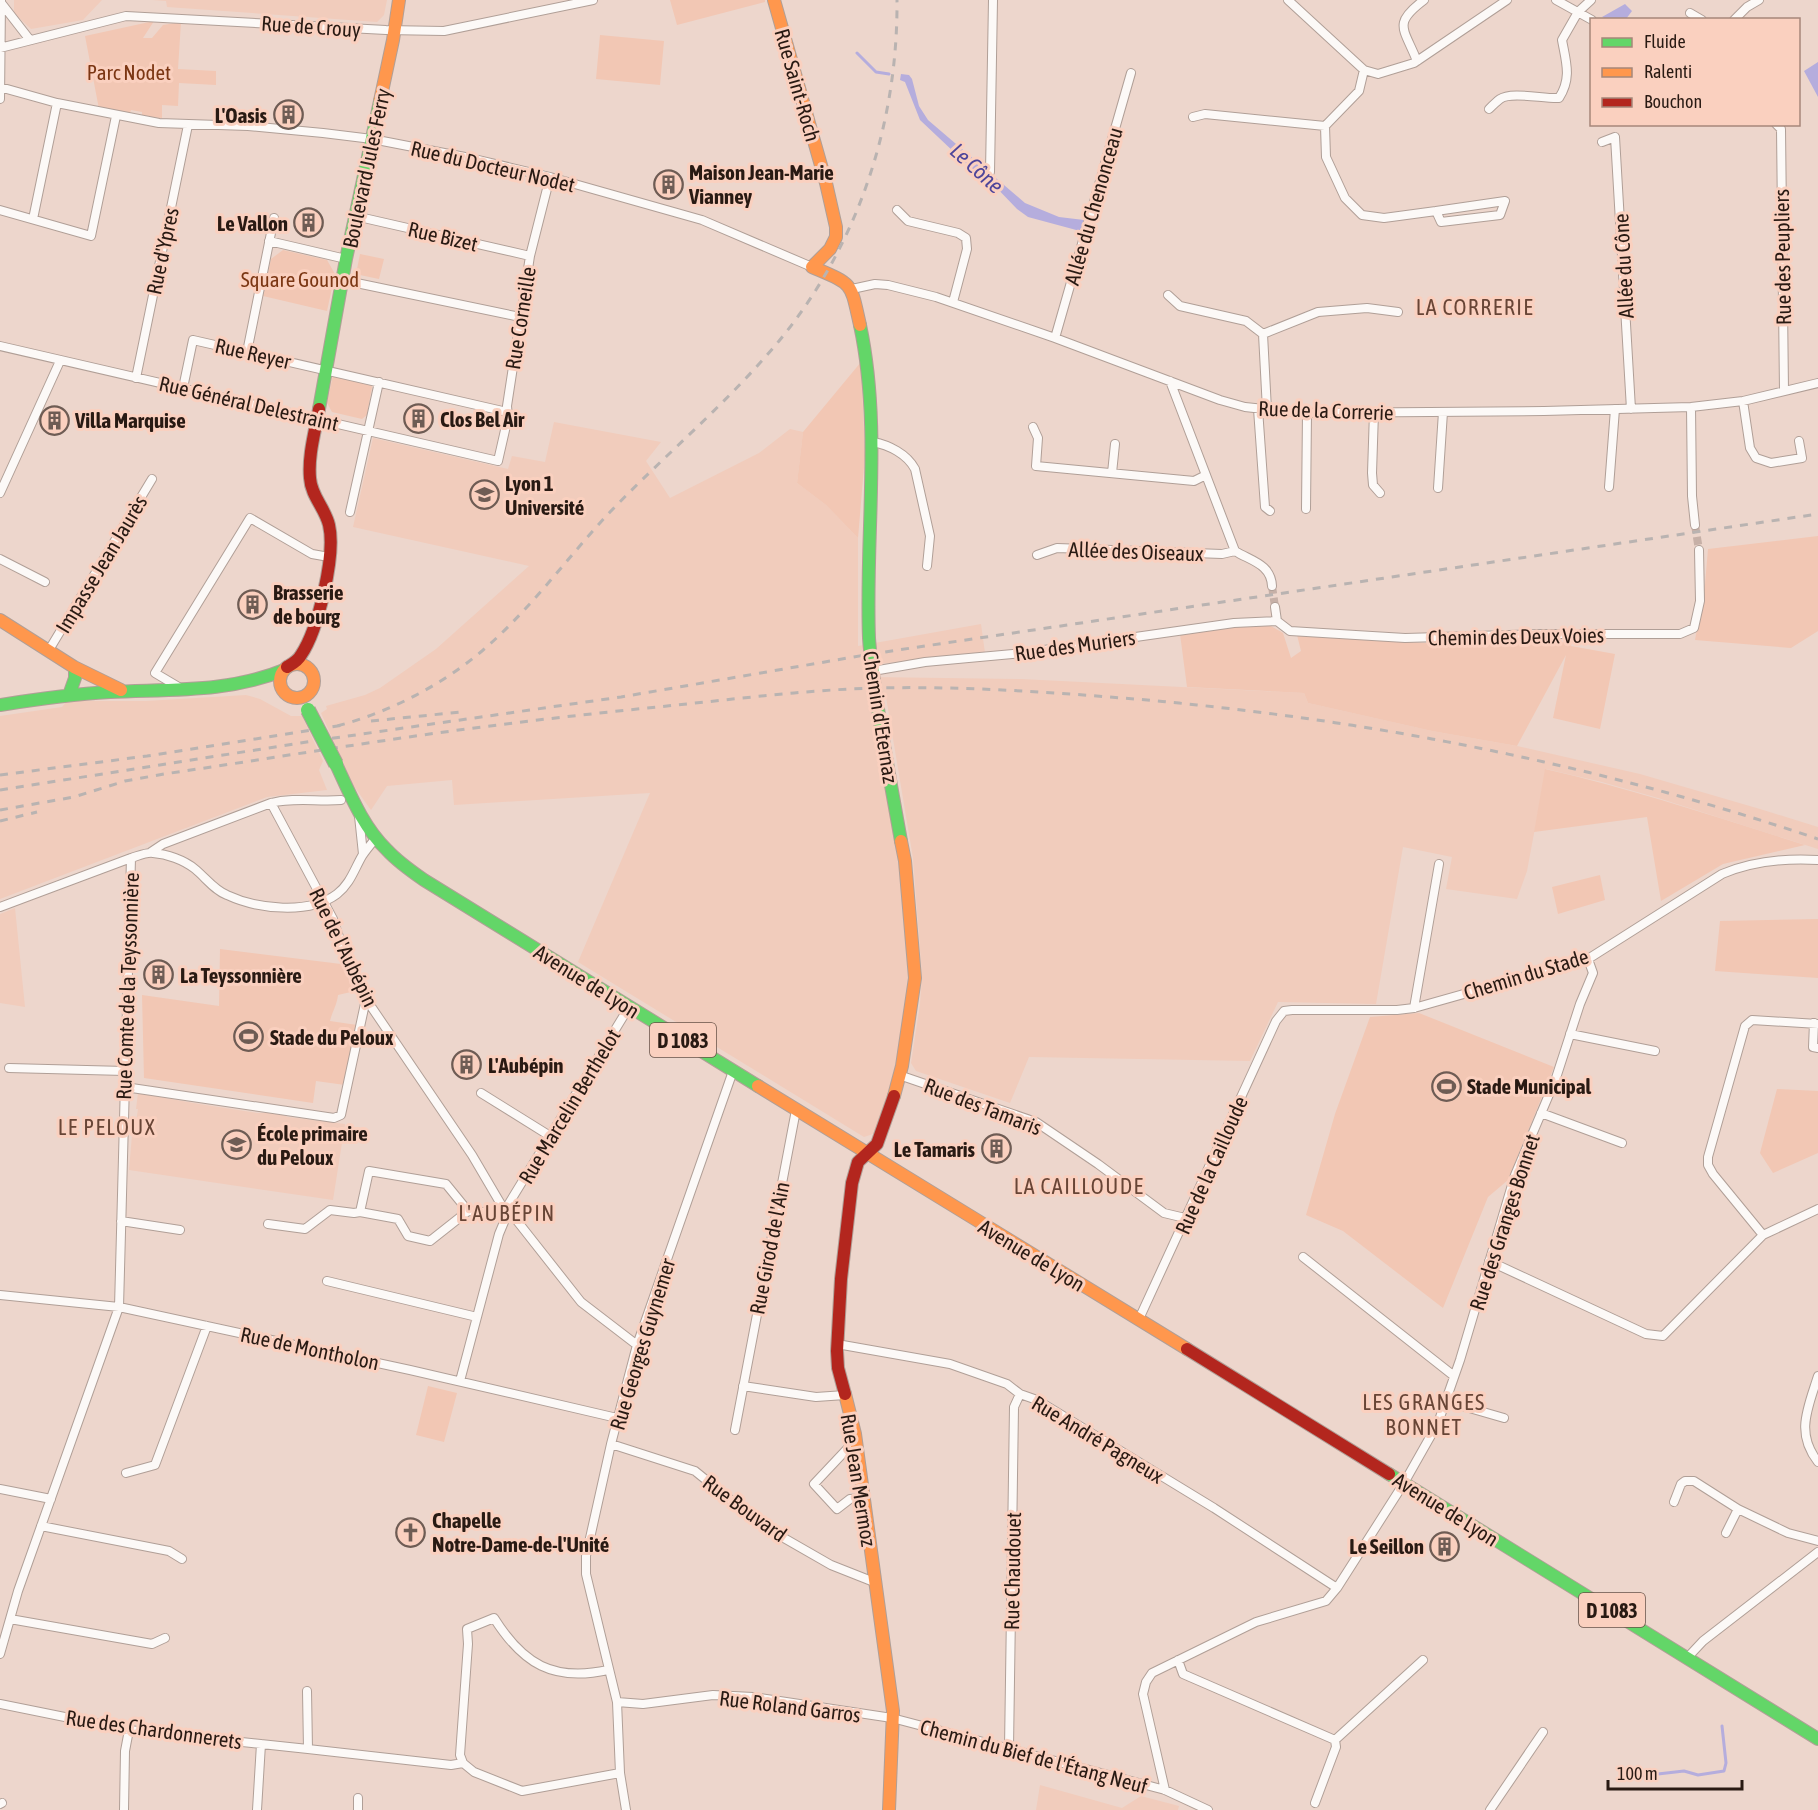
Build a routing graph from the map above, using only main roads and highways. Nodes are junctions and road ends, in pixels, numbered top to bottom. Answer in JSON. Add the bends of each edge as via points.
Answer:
{"nodes":[{"id":1,"x":399,"y":0,"type":"edge"},
{"id":2,"x":774,"y":0,"type":"edge"},
{"id":3,"x":830,"y":249,"type":"junction"},
{"id":4,"x":837,"y":277,"type":"junction"},
{"id":5,"x":0,"y":620,"type":"edge"},
{"id":6,"x":316,"y":621,"type":"junction"},
{"id":7,"x":64,"y":659,"type":"junction"},
{"id":8,"x":285,"y":669,"type":"junction"},
{"id":9,"x":75,"y":670,"type":"junction"},
{"id":10,"x":310,"y":671,"type":"junction"},
{"id":11,"x":244,"y":684,"type":"junction"},
{"id":12,"x":126,"y":691,"type":"junction"},
{"id":13,"x":92,"y":693,"type":"junction"},
{"id":14,"x":69,"y":695,"type":"junction"},
{"id":15,"x":297,"y":695,"type":"junction"},
{"id":16,"x":0,"y":705,"type":"edge"},
{"id":17,"x":865,"y":1153,"type":"junction"},
{"id":18,"x":1818,"y":1739,"type":"edge"},
{"id":19,"x":889,"y":1810,"type":"edge"}],
"edges":[{"from":1,"to":6,"type":"main road","name":"Boulevard Jules Ferry","via":[[342,280],[309,473],[329,527],[331,546]]},
{"from":2,"to":3,"type":"main road","name":"Rue Saint-Roch","via":[[836,227]]},
{"from":3,"to":4,"type":"main road","via":[[831,266]]},
{"from":3,"to":4,"type":"main road","name":"Rue du Docteur Nodet","via":[[812,267]]},
{"from":4,"to":17,"type":"main road","name":"Chemin d'Eternaz","via":[[852,289],[868,376],[873,442],[868,625],[880,726],[905,861],[915,978],[890,1109],[877,1144]]},
{"from":5,"to":7,"type":"main road"},
{"from":6,"to":8,"type":"main road","name":"Boulevard Jules Ferry","via":[[303,654]]},
{"from":6,"to":10,"type":"main road","name":"Boulevard Jules Ferry"},
{"from":7,"to":9,"type":"main road"},
{"from":7,"to":12,"type":"main road"},
{"from":8,"to":10,"type":"main road","via":[[300,664]]},
{"from":8,"to":11,"type":"main road"},
{"from":8,"to":15,"type":"main road","via":[[281,685]]},
{"from":9,"to":13,"type":"main road"},
{"from":9,"to":14,"type":"main road"},
{"from":10,"to":15,"type":"main road","via":[[314,682]]},
{"from":11,"to":12,"type":"main road"},
{"from":11,"to":15,"type":"main road"},
{"from":12,"to":13,"type":"main road"},
{"from":13,"to":14,"type":"main road"},
{"from":14,"to":16,"type":"main road"},
{"from":15,"to":17,"type":"main road","name":"Avenue de Lyon","number":"D 1083","bridge":true,"via":[[310,698],[308,710],[359,811],[376,838],[404,866]]},
{"from":17,"to":18,"type":"main road","name":"Avenue de Lyon","number":"D 1083"},
{"from":17,"to":19,"type":"main road","name":"Rue Jean Mermoz","via":[[852,1183],[837,1344],[838,1368],[856,1447],[892,1718]]}]}
